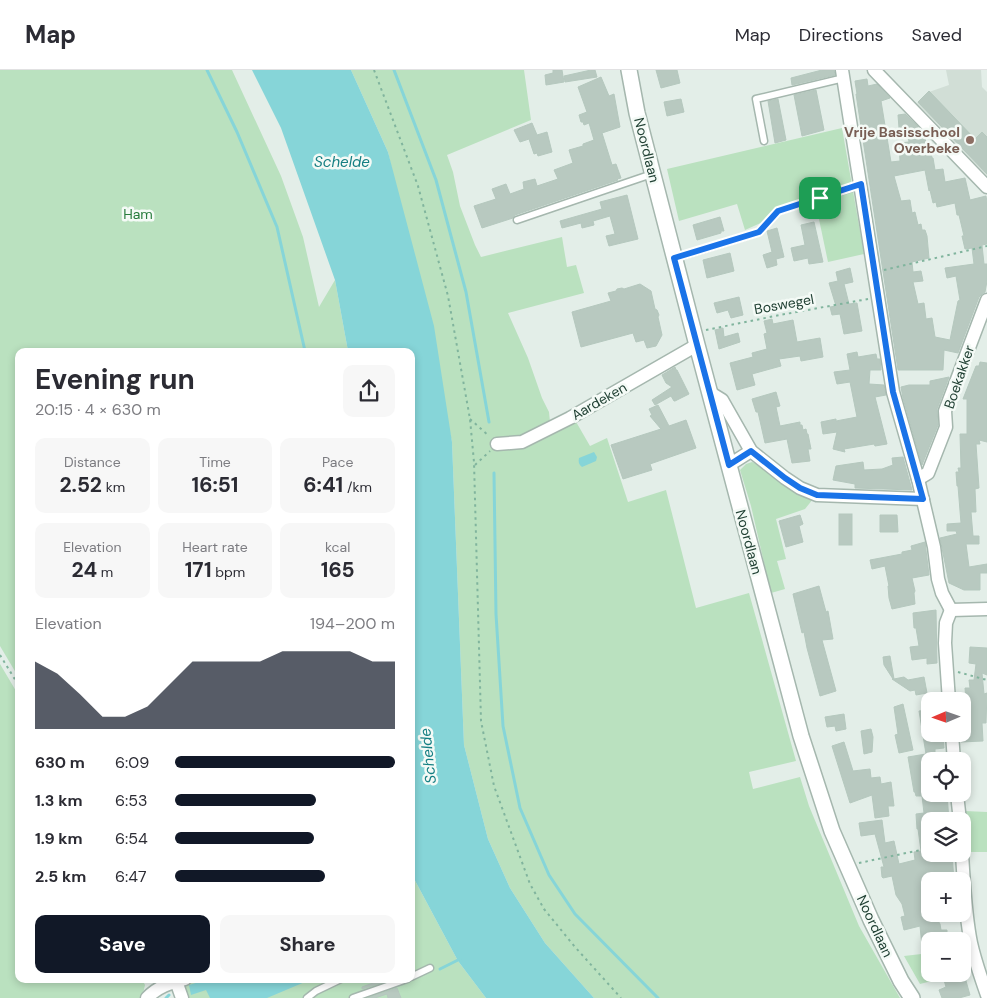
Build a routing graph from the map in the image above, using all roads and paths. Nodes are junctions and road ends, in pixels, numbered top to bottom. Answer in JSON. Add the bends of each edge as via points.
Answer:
{"nodes":[{"id":1,"x":374,"y":70,"type":"edge"},
{"id":2,"x":629,"y":70,"type":"edge"},
{"id":3,"x":874,"y":70,"type":"edge"},
{"id":4,"x":843,"y":74,"type":"edge"},
{"id":5,"x":764,"y":141,"type":"dead end"},
{"id":6,"x":653,"y":173,"type":"junction"},
{"id":7,"x":861,"y":184,"type":"junction"},
{"id":8,"x":986,"y":184,"type":"edge"},
{"id":9,"x":518,"y":220,"type":"dead end"},
{"id":10,"x":987,"y":246,"type":"edge"},
{"id":11,"x":674,"y":258,"type":"junction"},
{"id":12,"x":875,"y":272,"type":"junction"},
{"id":13,"x":878,"y":298,"type":"junction"},
{"id":14,"x":987,"y":300,"type":"edge"},
{"id":15,"x":695,"y":338,"type":"junction"},
{"id":16,"x":709,"y":392,"type":"junction"},
{"id":17,"x":470,"y":419,"type":"junction"},
{"id":18,"x":497,"y":444,"type":"junction"},
{"id":19,"x":751,"y":451,"type":"junction"},
{"id":20,"x":474,"y":465,"type":"junction"},
{"id":21,"x":729,"y":465,"type":"junction"},
{"id":22,"x":918,"y":479,"type":"junction"},
{"id":23,"x":923,"y":499,"type":"junction"},
{"id":24,"x":987,"y":609,"type":"edge"},
{"id":25,"x":951,"y":610,"type":"junction"},
{"id":26,"x":0,"y":655,"type":"edge"},
{"id":27,"x":946,"y":668,"type":"junction"},
{"id":28,"x":15,"y":679,"type":"edge"},
{"id":29,"x":987,"y":680,"type":"edge"},
{"id":30,"x":948,"y":692,"type":"edge"},
{"id":31,"x":921,"y":850,"type":"edge"},
{"id":32,"x":962,"y":862,"type":"edge"},
{"id":33,"x":847,"y":866,"type":"junction"},
{"id":34,"x":430,"y":968,"type":"dead end"},
{"id":35,"x":415,"y":975,"type":"edge"},
{"id":36,"x":171,"y":983,"type":"edge"},
{"id":37,"x":180,"y":983,"type":"edge"},
{"id":38,"x":333,"y":983,"type":"edge"},
{"id":39,"x":396,"y":983,"type":"edge"},
{"id":40,"x":987,"y":995,"type":"edge"},
{"id":41,"x":147,"y":998,"type":"edge"},
{"id":42,"x":182,"y":998,"type":"edge"},
{"id":43,"x":307,"y":998,"type":"edge"},
{"id":44,"x":353,"y":998,"type":"edge"},
{"id":45,"x":620,"y":998,"type":"edge"},
{"id":46,"x":912,"y":998,"type":"edge"}],
"edges":[{"from":1,"to":17,"type":"path","via":[[418,186],[448,296]]},
{"from":2,"to":6,"type":"street","name":"Noordlaan"},
{"from":3,"to":8,"type":"street"},
{"from":4,"to":5,"type":"lane","via":[[756,99]]},
{"from":4,"to":7,"type":"street"},
{"from":6,"to":9,"type":"lane"},
{"from":6,"to":11,"type":"street","name":"Noordlaan"},
{"from":7,"to":11,"type":"lane","via":[[778,211],[759,232]]},
{"from":7,"to":12,"type":"street"},
{"from":10,"to":12,"type":"path"},
{"from":11,"to":15,"type":"street","name":"Noordlaan"},
{"from":12,"to":13,"type":"street"},
{"from":13,"to":15,"type":"path","name":"Boswegel","via":[[780,314]]},
{"from":13,"to":22,"type":"street","via":[[893,392]]},
{"from":14,"to":22,"type":"street","name":"Boekakker","via":[[945,411],[946,427],[928,473]]},
{"from":15,"to":16,"type":"street","name":"Noordlaan"},
{"from":15,"to":18,"type":"street","name":"Aardeken","via":[[570,418],[522,442]]},
{"from":16,"to":19,"type":"street","via":[[722,400]]},
{"from":16,"to":21,"type":"street","name":"Noordlaan"},
{"from":17,"to":18,"type":"path"},
{"from":17,"to":20,"type":"path"},
{"from":18,"to":20,"type":"path"},
{"from":19,"to":21,"type":"street"},
{"from":19,"to":23,"type":"street","via":[[800,488],[817,495]]},
{"from":20,"to":45,"type":"path","via":[[480,721],[494,786],[530,884],[544,909]]},
{"from":21,"to":33,"type":"street","name":"Noordlaan","via":[[801,736]]},
{"from":22,"to":23,"type":"street"},
{"from":23,"to":25,"type":"street","via":[[938,579]]},
{"from":24,"to":25,"type":"street"},
{"from":25,"to":27,"type":"street","via":[[946,623]]},
{"from":26,"to":28,"type":"path"},
{"from":27,"to":29,"type":"path"},
{"from":27,"to":30,"type":"street"},
{"from":31,"to":33,"type":"path"},
{"from":32,"to":40,"type":"street","via":[[971,942]]},
{"from":33,"to":46,"type":"street","name":"Noordlaan"},
{"from":34,"to":35,"type":"lane"},
{"from":36,"to":41,"type":"street"},
{"from":37,"to":42,"type":"street"},
{"from":38,"to":43,"type":"lane"},
{"from":39,"to":44,"type":"lane"}]}
